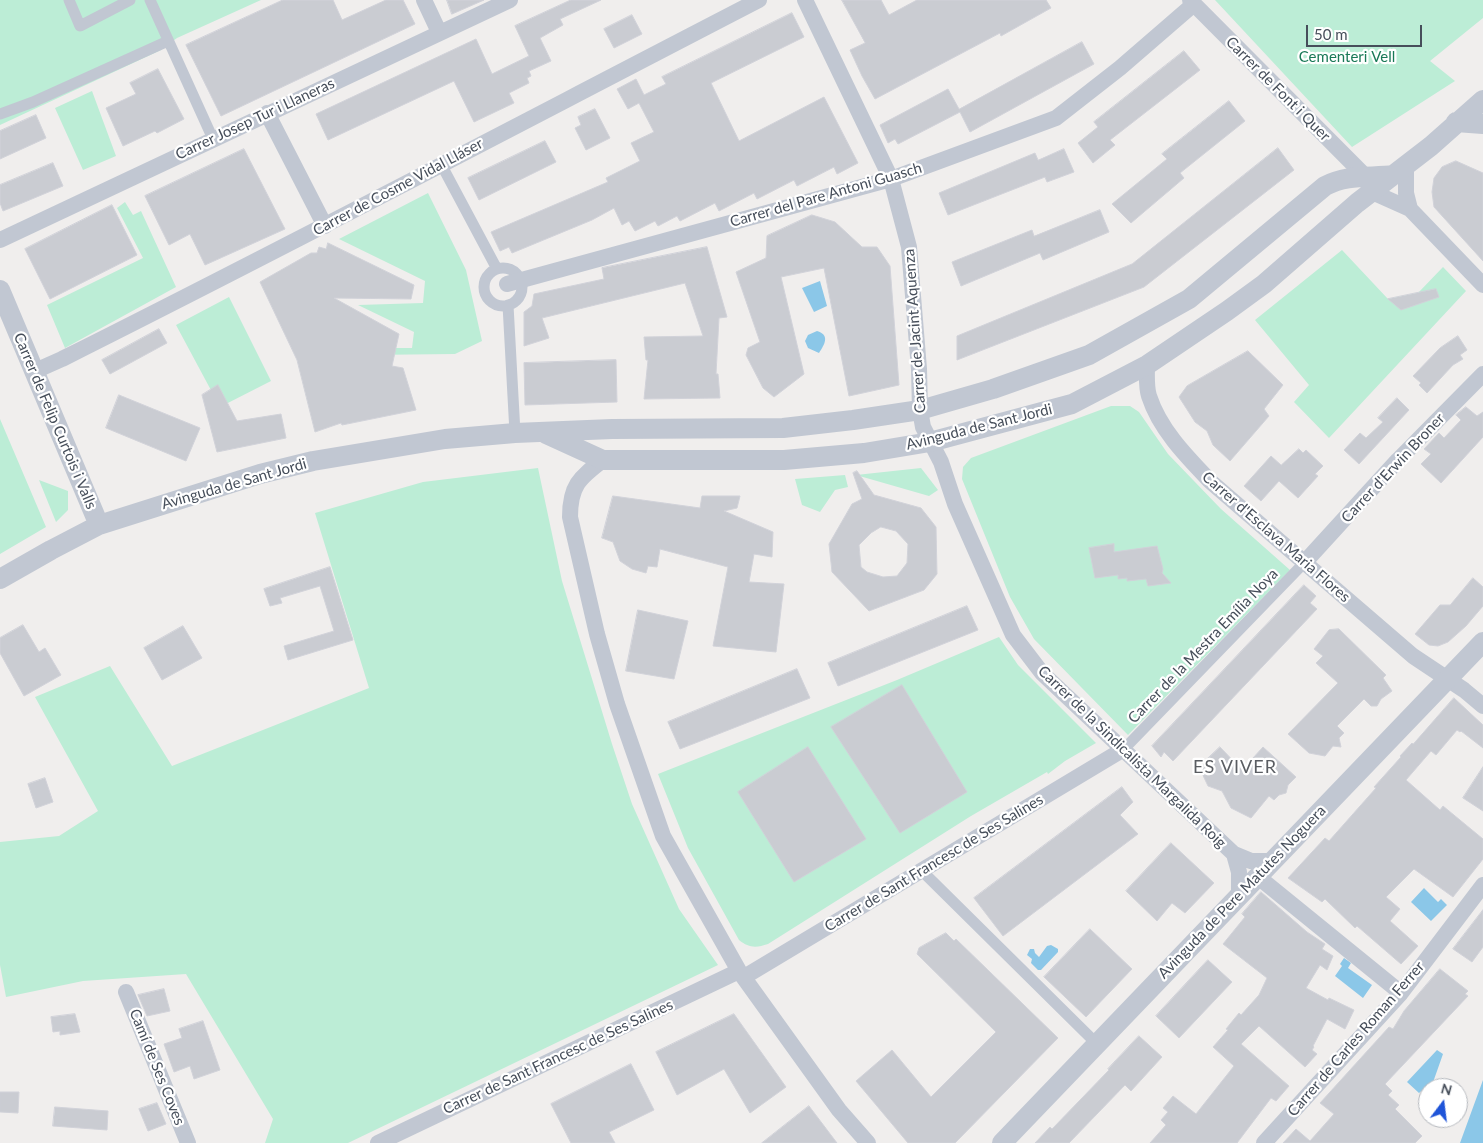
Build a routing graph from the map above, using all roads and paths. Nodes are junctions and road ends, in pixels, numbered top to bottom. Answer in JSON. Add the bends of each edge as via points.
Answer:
{"nodes":[{"id":1,"x":69,"y":0,"type":"edge"},
{"id":2,"x":130,"y":0,"type":"edge"},
{"id":3,"x":150,"y":0,"type":"edge"},
{"id":4,"x":424,"y":0,"type":"edge"},
{"id":5,"x":510,"y":0,"type":"edge"},
{"id":6,"x":759,"y":0,"type":"edge"},
{"id":7,"x":806,"y":0,"type":"edge"},
{"id":8,"x":1192,"y":2,"type":"edge"},
{"id":9,"x":438,"y":32,"type":"junction"},
{"id":10,"x":168,"y":40,"type":"junction"},
{"id":11,"x":1483,"y":100,"type":"edge"},
{"id":12,"x":0,"y":114,"type":"edge"},
{"id":13,"x":267,"y":114,"type":"junction"},
{"id":14,"x":1456,"y":122,"type":"junction"},
{"id":15,"x":1483,"y":124,"type":"edge"},
{"id":16,"x":213,"y":139,"type":"junction"},
{"id":17,"x":441,"y":164,"type":"junction"},
{"id":18,"x":1400,"y":170,"type":"junction"},
{"id":19,"x":891,"y":179,"type":"junction"},
{"id":20,"x":1365,"y":190,"type":"junction"},
{"id":21,"x":1410,"y":209,"type":"junction"},
{"id":22,"x":325,"y":226,"type":"junction"},
{"id":23,"x":0,"y":240,"type":"edge"},
{"id":24,"x":497,"y":269,"type":"junction"},
{"id":25,"x":514,"y":282,"type":"junction"},
{"id":26,"x":1483,"y":285,"type":"edge"},
{"id":27,"x":0,"y":290,"type":"edge"},
{"id":28,"x":508,"y":305,"type":"junction"},
{"id":29,"x":1147,"y":364,"type":"junction"},
{"id":30,"x":34,"y":371,"type":"junction"},
{"id":31,"x":1483,"y":374,"type":"edge"},
{"id":32,"x":920,"y":410,"type":"junction"},
{"id":33,"x":543,"y":433,"type":"junction"},
{"id":34,"x":515,"y":434,"type":"junction"},
{"id":35,"x":930,"y":442,"type":"junction"},
{"id":36,"x":603,"y":460,"type":"junction"},
{"id":37,"x":99,"y":525,"type":"junction"},
{"id":38,"x":1304,"y":563,"type":"junction"},
{"id":39,"x":0,"y":579,"type":"edge"},
{"id":40,"x":1483,"y":642,"type":"edge"},
{"id":41,"x":1448,"y":679,"type":"junction"},
{"id":42,"x":1483,"y":706,"type":"edge"},
{"id":43,"x":1124,"y":749,"type":"junction"},
{"id":44,"x":1234,"y":854,"type":"junction"},
{"id":45,"x":1272,"y":861,"type":"junction"},
{"id":46,"x":921,"y":870,"type":"junction"},
{"id":47,"x":1257,"y":876,"type":"junction"},
{"id":48,"x":1483,"y":885,"type":"edge"},
{"id":49,"x":1239,"y":895,"type":"junction"},
{"id":50,"x":741,"y":974,"type":"junction"},
{"id":51,"x":126,"y":992,"type":"dead end"},
{"id":52,"x":1401,"y":993,"type":"junction"},
{"id":53,"x":1097,"y":1044,"type":"junction"},
{"id":54,"x":188,"y":1143,"type":"edge"},
{"id":55,"x":378,"y":1143,"type":"edge"},
{"id":56,"x":868,"y":1143,"type":"edge"},
{"id":57,"x":1002,"y":1143,"type":"edge"},
{"id":58,"x":1264,"y":1143,"type":"edge"}],
"edges":[{"from":1,"to":2,"type":"street","via":[[80,26]]},
{"from":3,"to":10,"type":"street"},
{"from":4,"to":9,"type":"street"},
{"from":5,"to":9,"type":"street","name":"Carrer Josep Tur i Llaneras"},
{"from":6,"to":17,"type":"street","name":"Carrer de Cosme Vidal Lláser"},
{"from":7,"to":19,"type":"street","name":"Carrer de Jacint Aquenza"},
{"from":8,"to":19,"type":"street","name":"Carrer del Pare Antoni Guasch","via":[[1120,68],[1056,118]]},
{"from":8,"to":20,"type":"street","name":"Carrer de Font i Quer"},
{"from":9,"to":13,"type":"street","name":"Carrer Josep Tur i Llaneras"},
{"from":10,"to":12,"type":"street"},
{"from":10,"to":16,"type":"street"},
{"from":11,"to":14,"type":"street","name":"Avinguda de Sant Jordi"},
{"from":13,"to":16,"type":"street","name":"Carrer Josep Tur i Llaneras"},
{"from":13,"to":22,"type":"street"},
{"from":14,"to":15,"type":"street"},
{"from":14,"to":18,"type":"street","name":"Avinguda de Sant Jordi"},
{"from":16,"to":23,"type":"street","name":"Carrer Josep Tur i Llaneras"},
{"from":17,"to":22,"type":"street","name":"Carrer de Cosme Vidal Lláser"},
{"from":17,"to":24,"type":"street"},
{"from":18,"to":20,"type":"street","name":"Avinguda de Sant Jordi"},
{"from":18,"to":21,"type":"street"},
{"from":19,"to":25,"type":"street","name":"Carrer del Pare Antoni Guasch"},
{"from":19,"to":32,"type":"street","name":"Carrer de Jacint Aquenza","via":[[909,247],[920,369]]},
{"from":20,"to":21,"type":"street"},
{"from":20,"to":29,"type":"street","name":"Avinguda de Sant Jordi","via":[[1264,284]]},
{"from":20,"to":32,"type":"street","name":"Avinguda de Sant Jordi","via":[[1345,178],[1325,186],[1190,299],[1089,355],[993,389]]},
{"from":21,"to":26,"type":"street"},
{"from":22,"to":30,"type":"street","name":"Carrer de Cosme Vidal Lláser"},
{"from":24,"to":25,"type":"street","via":[[515,272]]},
{"from":24,"to":28,"type":"street","via":[[486,279],[485,292],[494,303]]},
{"from":25,"to":28,"type":"street","via":[[522,290],[517,300]]},
{"from":27,"to":30,"type":"street","name":"Carrer de Felip Curtois i Valls"},
{"from":28,"to":34,"type":"street"},
{"from":29,"to":35,"type":"street","name":"Avinguda de Sant Jordi","via":[[1072,404]]},
{"from":29,"to":38,"type":"street","name":"Carrer d'Esclava Maria Flores","via":[[1148,395],[1163,426],[1211,482]]},
{"from":30,"to":37,"type":"street","name":"Carrer de Felip Curtois i Valls"},
{"from":31,"to":38,"type":"street","name":"Carrer d'Erwin Broner","via":[[1398,460]]},
{"from":32,"to":33,"type":"street","name":"Avinguda de Sant Jordi","via":[[783,428]]},
{"from":32,"to":35,"type":"street","name":"Carrer de Jacint Aquenza"},
{"from":33,"to":34,"type":"street","name":"Avinguda de Sant Jordi"},
{"from":33,"to":36,"type":"street","name":"Avinguda de Sant Jordi"},
{"from":34,"to":37,"type":"street","name":"Avinguda de Sant Jordi","via":[[445,438],[313,461],[260,474]]},
{"from":35,"to":36,"type":"street","name":"Avinguda de Sant Jordi","via":[[864,453],[784,460]]},
{"from":35,"to":43,"type":"street","name":"Carrer de la Sindicalista Margalida Roig","via":[[1014,635],[1042,673]]},
{"from":36,"to":50,"type":"street","via":[[585,474],[570,500],[570,517],[597,634],[617,704],[663,836]]},
{"from":37,"to":39,"type":"street","name":"Avinguda de Sant Jordi"},
{"from":38,"to":41,"type":"street","name":"Carrer d'Esclava Maria Flores","via":[[1413,656]]},
{"from":38,"to":43,"type":"street","name":"Carrer de la Mestra Emília Noya"},
{"from":40,"to":41,"type":"street","name":"Avinguda de Pere Matutes Noguera"},
{"from":41,"to":42,"type":"street","name":"Carrer d'Esclava Maria Flores"},
{"from":41,"to":45,"type":"street","name":"Avinguda de Pere Matutes Noguera"},
{"from":43,"to":44,"type":"street","name":"Carrer de la Sindicalista Margalida Roig"},
{"from":43,"to":46,"type":"street","name":"Carrer de Sant Francesc de Ses Salines"},
{"from":44,"to":45,"type":"street","name":"Carrer de la Sindicalista Margalida Roig","via":[[1251,861]]},
{"from":44,"to":49,"type":"street","name":"Carrer de la Sindicalista Margalida Roig","via":[[1239,872]]},
{"from":45,"to":47,"type":"street","name":"Avinguda de Pere Matutes Noguera"},
{"from":46,"to":50,"type":"street","name":"Carrer de Sant Francesc de Ses Salines"},
{"from":46,"to":53,"type":"street"},
{"from":47,"to":49,"type":"street","name":"Avinguda de Pere Matutes Noguera"},
{"from":47,"to":52,"type":"street"},
{"from":48,"to":52,"type":"street","name":"Carrer de Carles Roman Ferrer"},
{"from":49,"to":53,"type":"street","name":"Avinguda de Pere Matutes Noguera"},
{"from":50,"to":55,"type":"street","name":"Carrer de Sant Francesc de Ses Salines"},
{"from":50,"to":56,"type":"street","via":[[839,1110]]},
{"from":51,"to":54,"type":"street","name":"Camí de Ses Coves"},
{"from":52,"to":58,"type":"street","name":"Carrer de Carles Roman Ferrer"},
{"from":53,"to":57,"type":"street","name":"Avinguda de Pere Matutes Noguera"}]}
